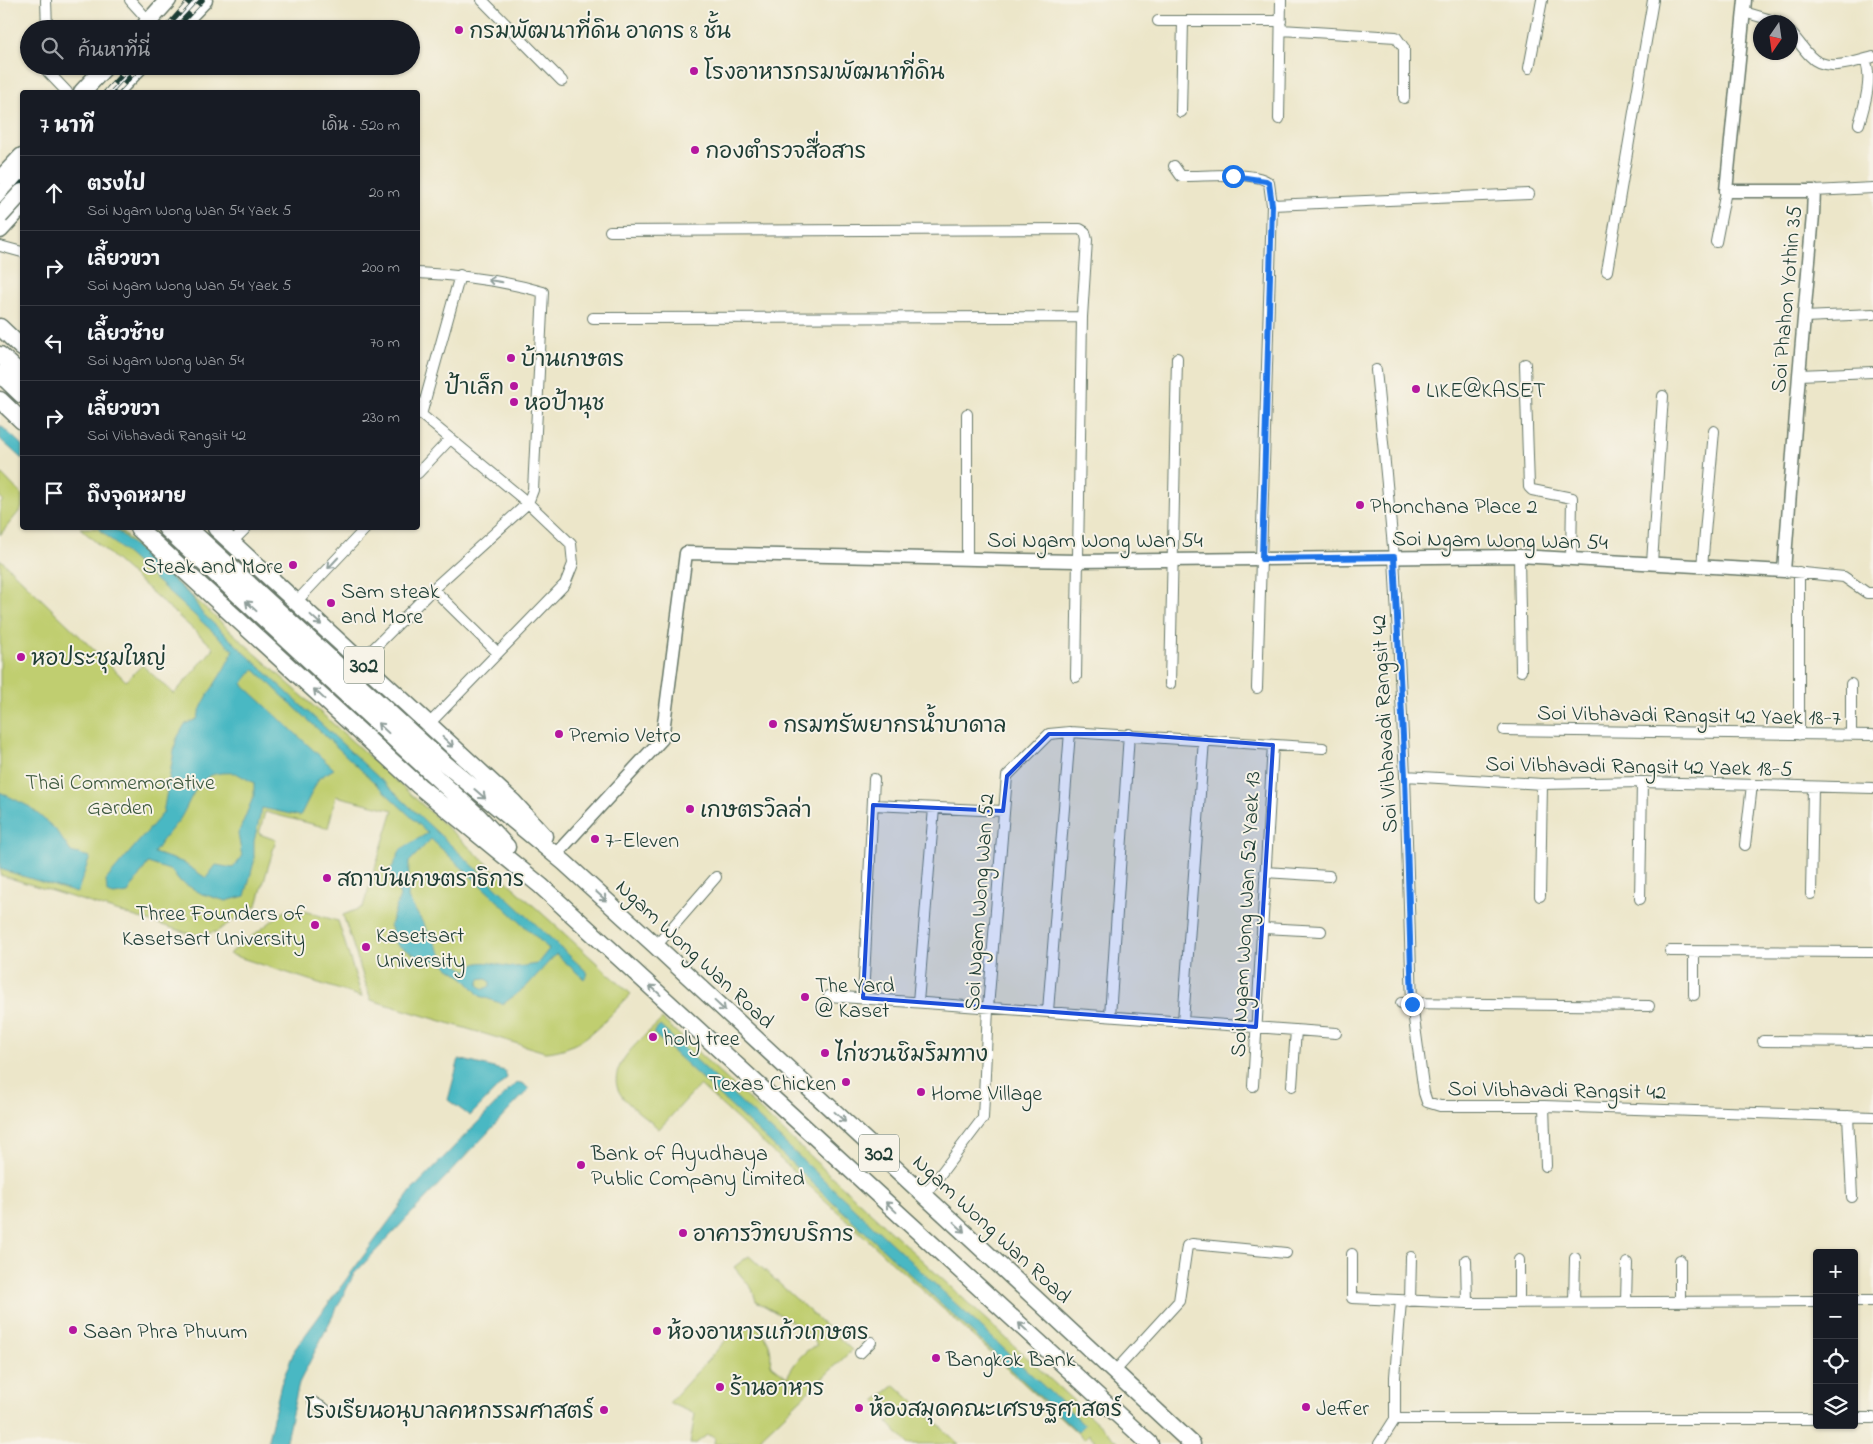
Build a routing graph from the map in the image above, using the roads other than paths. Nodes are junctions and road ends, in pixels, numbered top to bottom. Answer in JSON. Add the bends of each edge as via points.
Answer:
{"nodes":[{"id":1,"x":46,"y":0,"type":"edge"},
{"id":2,"x":130,"y":0,"type":"edge"},
{"id":3,"x":168,"y":0,"type":"edge"},
{"id":4,"x":180,"y":0,"type":"edge"},
{"id":5,"x":204,"y":0,"type":"edge"},
{"id":6,"x":216,"y":0,"type":"edge"},
{"id":7,"x":482,"y":0,"type":"edge"},
{"id":8,"x":1281,"y":0,"type":"edge"},
{"id":9,"x":1542,"y":0,"type":"edge"},
{"id":10,"x":1653,"y":0,"type":"edge"},
{"id":11,"x":1744,"y":6,"type":"edge"},
{"id":12,"x":1763,"y":15,"type":"edge"},
{"id":13,"x":47,"y":20,"type":"edge"},
{"id":14,"x":144,"y":20,"type":"edge"},
{"id":15,"x":153,"y":20,"type":"edge"},
{"id":16,"x":155,"y":20,"type":"edge"},
{"id":17,"x":185,"y":20,"type":"edge"},
{"id":18,"x":197,"y":20,"type":"edge"},
{"id":19,"x":1158,"y":21,"type":"dead end"},
{"id":20,"x":1183,"y":21,"type":"junction"},
{"id":21,"x":1281,"y":26,"type":"junction"},
{"id":22,"x":1798,"y":42,"type":"edge"},
{"id":23,"x":1869,"y":59,"type":"edge"},
{"id":24,"x":1529,"y":68,"type":"dead end"},
{"id":25,"x":51,"y":75,"type":"edge"},
{"id":26,"x":98,"y":75,"type":"edge"},
{"id":27,"x":111,"y":75,"type":"edge"},
{"id":28,"x":131,"y":75,"type":"edge"},
{"id":29,"x":145,"y":75,"type":"edge"},
{"id":30,"x":562,"y":81,"type":"dead end"},
{"id":31,"x":65,"y":90,"type":"edge"},
{"id":32,"x":84,"y":90,"type":"edge"},
{"id":33,"x":97,"y":90,"type":"edge"},
{"id":34,"x":117,"y":90,"type":"edge"},
{"id":35,"x":131,"y":90,"type":"edge"},
{"id":36,"x":1404,"y":98,"type":"dead end"},
{"id":37,"x":1181,"y":112,"type":"dead end"},
{"id":38,"x":1279,"y":118,"type":"dead end"},
{"id":39,"x":1859,"y":124,"type":"dead end"},
{"id":40,"x":20,"y":158,"type":"edge"},
{"id":41,"x":1174,"y":166,"type":"dead end"},
{"id":42,"x":20,"y":173,"type":"edge"},
{"id":43,"x":0,"y":180,"type":"edge"},
{"id":44,"x":1873,"y":188,"type":"edge"},
{"id":45,"x":1726,"y":191,"type":"junction"},
{"id":46,"x":1814,"y":191,"type":"junction"},
{"id":47,"x":1529,"y":194,"type":"dead end"},
{"id":48,"x":0,"y":196,"type":"edge"},
{"id":49,"x":20,"y":196,"type":"edge"},
{"id":50,"x":0,"y":201,"type":"edge"},
{"id":51,"x":1272,"y":205,"type":"junction"},
{"id":52,"x":12,"y":212,"type":"edge"},
{"id":53,"x":0,"y":230,"type":"edge"},
{"id":54,"x":610,"y":231,"type":"dead end"},
{"id":55,"x":1716,"y":242,"type":"dead end"},
{"id":56,"x":0,"y":246,"type":"edge"},
{"id":57,"x":20,"y":251,"type":"edge"},
{"id":58,"x":1607,"y":271,"type":"dead end"},
{"id":59,"x":420,"y":273,"type":"edge"},
{"id":60,"x":460,"y":275,"type":"junction"},
{"id":61,"x":1873,"y":314,"type":"edge"},
{"id":62,"x":1082,"y":317,"type":"junction"},
{"id":63,"x":1804,"y":317,"type":"junction"},
{"id":64,"x":593,"y":318,"type":"dead end"},
{"id":65,"x":0,"y":327,"type":"edge"},
{"id":66,"x":20,"y":346,"type":"edge"},
{"id":67,"x":0,"y":355,"type":"edge"},
{"id":68,"x":1177,"y":358,"type":"dead end"},
{"id":69,"x":1525,"y":364,"type":"dead end"},
{"id":70,"x":1376,"y":370,"type":"dead end"},
{"id":71,"x":1873,"y":372,"type":"edge"},
{"id":72,"x":0,"y":374,"type":"edge"},
{"id":73,"x":20,"y":374,"type":"edge"},
{"id":74,"x":1799,"y":375,"type":"junction"},
{"id":75,"x":20,"y":393,"type":"edge"},
{"id":76,"x":1663,"y":396,"type":"dead end"},
{"id":77,"x":0,"y":400,"type":"edge"},
{"id":78,"x":420,"y":411,"type":"edge"},
{"id":79,"x":966,"y":414,"type":"dead end"},
{"id":80,"x":420,"y":415,"type":"edge"},
{"id":81,"x":20,"y":419,"type":"edge"},
{"id":82,"x":1714,"y":430,"type":"dead end"},
{"id":83,"x":450,"y":439,"type":"junction"},
{"id":84,"x":420,"y":471,"type":"edge"},
{"id":85,"x":528,"y":503,"type":"junction"},
{"id":86,"x":140,"y":530,"type":"edge"},
{"id":87,"x":168,"y":530,"type":"edge"},
{"id":88,"x":190,"y":530,"type":"edge"},
{"id":89,"x":218,"y":530,"type":"edge"},
{"id":90,"x":244,"y":530,"type":"edge"},
{"id":91,"x":364,"y":530,"type":"edge"},
{"id":92,"x":232,"y":542,"type":"junction"},
{"id":93,"x":1519,"y":556,"type":"junction"},
{"id":94,"x":1394,"y":557,"type":"junction"},
{"id":95,"x":1172,"y":558,"type":"junction"},
{"id":96,"x":967,"y":559,"type":"junction"},
{"id":97,"x":1262,"y":559,"type":"junction"},
{"id":98,"x":1571,"y":559,"type":"junction"},
{"id":99,"x":1078,"y":561,"type":"junction"},
{"id":100,"x":1652,"y":563,"type":"junction"},
{"id":101,"x":1702,"y":567,"type":"junction"},
{"id":102,"x":1784,"y":570,"type":"junction"},
{"id":103,"x":1799,"y":572,"type":"junction"},
{"id":104,"x":433,"y":589,"type":"junction"},
{"id":105,"x":1873,"y":593,"type":"edge"},
{"id":106,"x":296,"y":602,"type":"junction"},
{"id":107,"x":497,"y":652,"type":"junction"},
{"id":108,"x":361,"y":662,"type":"junction"},
{"id":109,"x":1521,"y":671,"type":"dead end"},
{"id":110,"x":1076,"y":677,"type":"dead end"},
{"id":111,"x":1170,"y":684,"type":"dead end"},
{"id":112,"x":1851,"y":684,"type":"dead end"},
{"id":113,"x":1258,"y":688,"type":"dead end"},
{"id":114,"x":429,"y":724,"type":"junction"},
{"id":115,"x":1504,"y":730,"type":"dead end"},
{"id":116,"x":1070,"y":732,"type":"junction"},
{"id":117,"x":1129,"y":734,"type":"junction"},
{"id":118,"x":1799,"y":734,"type":"junction"},
{"id":119,"x":1851,"y":735,"type":"junction"},
{"id":120,"x":1873,"y":735,"type":"edge"},
{"id":121,"x":1204,"y":740,"type":"junction"},
{"id":122,"x":1273,"y":745,"type":"junction"},
{"id":123,"x":1323,"y":748,"type":"dead end"},
{"id":124,"x":1405,"y":776,"type":"junction"},
{"id":125,"x":874,"y":779,"type":"dead end"},
{"id":126,"x":1642,"y":782,"type":"junction"},
{"id":127,"x":1542,"y":784,"type":"junction"},
{"id":128,"x":1752,"y":785,"type":"junction"},
{"id":129,"x":1813,"y":787,"type":"junction"},
{"id":130,"x":1873,"y":788,"type":"edge"},
{"id":131,"x":873,"y":805,"type":"junction"},
{"id":132,"x":934,"y":808,"type":"junction"},
{"id":133,"x":1004,"y":811,"type":"junction"},
{"id":134,"x":1745,"y":845,"type":"dead end"},
{"id":135,"x":561,"y":858,"type":"junction"},
{"id":136,"x":1266,"y":872,"type":"junction"},
{"id":137,"x":1329,"y":876,"type":"dead end"},
{"id":138,"x":716,"y":877,"type":"dead end"},
{"id":139,"x":542,"y":886,"type":"junction"},
{"id":140,"x":1810,"y":894,"type":"dead end"},
{"id":141,"x":1540,"y":896,"type":"dead end"},
{"id":142,"x":1640,"y":899,"type":"dead end"},
{"id":143,"x":1262,"y":928,"type":"junction"},
{"id":144,"x":1321,"y":932,"type":"dead end"},
{"id":145,"x":656,"y":946,"type":"junction"},
{"id":146,"x":1670,"y":951,"type":"dead end"},
{"id":147,"x":1694,"y":952,"type":"junction"},
{"id":148,"x":1873,"y":952,"type":"edge"},
{"id":149,"x":1694,"y":995,"type":"dead end"},
{"id":150,"x":829,"y":996,"type":"dead end"},
{"id":151,"x":863,"y":998,"type":"junction"},
{"id":152,"x":918,"y":1002,"type":"junction"},
{"id":153,"x":1401,"y":1003,"type":"dead end"},
{"id":154,"x":1412,"y":1004,"type":"junction"},
{"id":155,"x":1649,"y":1006,"type":"dead end"},
{"id":156,"x":988,"y":1008,"type":"junction"},
{"id":157,"x":1048,"y":1011,"type":"junction"},
{"id":158,"x":1110,"y":1016,"type":"junction"},
{"id":159,"x":1183,"y":1021,"type":"junction"},
{"id":160,"x":1256,"y":1027,"type":"junction"},
{"id":161,"x":1296,"y":1030,"type":"junction"},
{"id":162,"x":1336,"y":1033,"type":"dead end"},
{"id":163,"x":1763,"y":1041,"type":"dead end"},
{"id":164,"x":1873,"y":1042,"type":"edge"},
{"id":165,"x":1253,"y":1086,"type":"dead end"},
{"id":166,"x":1292,"y":1086,"type":"dead end"},
{"id":167,"x":1544,"y":1106,"type":"junction"},
{"id":168,"x":1848,"y":1116,"type":"junction"},
{"id":169,"x":1873,"y":1117,"type":"edge"},
{"id":170,"x":1546,"y":1166,"type":"dead end"},
{"id":171,"x":924,"y":1196,"type":"junction"},
{"id":172,"x":1852,"y":1197,"type":"dead end"},
{"id":173,"x":1286,"y":1253,"type":"dead end"},
{"id":174,"x":1352,"y":1254,"type":"dead end"},
{"id":175,"x":1411,"y":1257,"type":"dead end"},
{"id":176,"x":1575,"y":1258,"type":"dead end"},
{"id":177,"x":1466,"y":1260,"type":"dead end"},
{"id":178,"x":1519,"y":1260,"type":"dead end"},
{"id":179,"x":1680,"y":1260,"type":"dead end"},
{"id":180,"x":1627,"y":1263,"type":"dead end"},
{"id":181,"x":1405,"y":1301,"type":"junction"},
{"id":182,"x":1813,"y":1301,"type":"edge"},
{"id":183,"x":1858,"y":1301,"type":"edge"},
{"id":184,"x":1873,"y":1301,"type":"edge"},
{"id":185,"x":1519,"y":1302,"type":"junction"},
{"id":186,"x":1574,"y":1302,"type":"junction"},
{"id":187,"x":1626,"y":1302,"type":"junction"},
{"id":188,"x":1680,"y":1302,"type":"junction"},
{"id":189,"x":1467,"y":1303,"type":"junction"},
{"id":190,"x":871,"y":1342,"type":"dead end"},
{"id":191,"x":860,"y":1353,"type":"dead end"},
{"id":192,"x":1115,"y":1371,"type":"junction"},
{"id":193,"x":313,"y":1402,"type":"dead end"},
{"id":194,"x":325,"y":1409,"type":"dead end"},
{"id":195,"x":1858,"y":1418,"type":"edge"},
{"id":196,"x":1873,"y":1418,"type":"edge"},
{"id":197,"x":1396,"y":1419,"type":"junction"},
{"id":198,"x":1813,"y":1419,"type":"edge"},
{"id":199,"x":1150,"y":1444,"type":"edge"},
{"id":200,"x":1192,"y":1444,"type":"edge"},
{"id":201,"x":1379,"y":1444,"type":"edge"}],
"edges":[{"from":1,"to":13,"type":"street"},
{"from":2,"to":14,"type":"street"},
{"from":3,"to":15,"type":"main road"},
{"from":4,"to":16,"type":"main road"},
{"from":5,"to":17,"type":"main road"},
{"from":6,"to":18,"type":"main road"},
{"from":7,"to":30,"type":"street"},
{"from":8,"to":21,"type":"street"},
{"from":9,"to":24,"type":"street"},
{"from":10,"to":58,"type":"street"},
{"from":11,"to":12,"type":"street"},
{"from":11,"to":45,"type":"street"},
{"from":19,"to":20,"type":"street"},
{"from":20,"to":21,"type":"street"},
{"from":20,"to":37,"type":"street"},
{"from":21,"to":36,"type":"street","via":[[1396,37],[1404,48]]},
{"from":21,"to":38,"type":"street"},
{"from":22,"to":23,"type":"street","via":[[1818,62],[1839,65]]},
{"from":23,"to":39,"type":"street","via":[[1872,81]]},
{"from":25,"to":31,"type":"street"},
{"from":26,"to":32,"type":"main road"},
{"from":27,"to":33,"type":"main road"},
{"from":28,"to":34,"type":"main road"},
{"from":29,"to":35,"type":"main road"},
{"from":40,"to":43,"type":"main road"},
{"from":41,"to":51,"type":"street","via":[[1181,176],[1261,178],[1269,183]]},
{"from":42,"to":48,"type":"main road"},
{"from":44,"to":46,"type":"street"},
{"from":45,"to":46,"type":"street","name":"Soi Phahon Yothin 35"},
{"from":45,"to":55,"type":"street"},
{"from":46,"to":63,"type":"street","name":"Soi Phahon Yothin 35"},
{"from":47,"to":51,"type":"street"},
{"from":49,"to":52,"type":"main road","bridge":true},
{"from":50,"to":52,"type":"main road"},
{"from":51,"to":97,"type":"street"},
{"from":52,"to":53,"type":"main road"},
{"from":54,"to":62,"type":"street","via":[[1080,229],[1085,232],[1087,240]]},
{"from":56,"to":57,"type":"street"},
{"from":59,"to":60,"type":"street"},
{"from":60,"to":78,"type":"street"},
{"from":85,"to":60,"type":"street","one_way":true,"via":[[533,490],[543,292]]},
{"from":61,"to":63,"type":"street"},
{"from":62,"to":64,"type":"street"},
{"from":62,"to":99,"type":"street"},
{"from":63,"to":74,"type":"street","name":"Soi Phahon Yothin 35"},
{"from":65,"to":66,"type":"main road"},
{"from":67,"to":73,"type":"main road"},
{"from":68,"to":95,"type":"street"},
{"from":69,"to":98,"type":"street","via":[[1529,487],[1572,498]]},
{"from":70,"to":94,"type":"street","name":"Soi Vibhavadi Rangsit 42"},
{"from":71,"to":74,"type":"street"},
{"from":72,"to":75,"type":"main road"},
{"from":74,"to":102,"type":"street","name":"Soi Phahon Yothin 35"},
{"from":76,"to":100,"type":"street"},
{"from":77,"to":81,"type":"main road"},
{"from":79,"to":96,"type":"street"},
{"from":80,"to":83,"type":"street"},
{"from":82,"to":101,"type":"street"},
{"from":83,"to":84,"type":"street"},
{"from":83,"to":85,"type":"street"},
{"from":85,"to":104,"type":"street"},
{"from":85,"to":107,"type":"street","via":[[570,544],[573,564],[565,584]]},
{"from":139,"to":86,"type":"main road","number":"302","one_way":true,"via":[[419,786]]},
{"from":139,"to":87,"type":"main road","number":"302","one_way":true,"via":[[479,817]]},
{"from":88,"to":135,"type":"main road","name":"Ngam Wong Wan Road","number":"302","one_way":true,"via":[[442,762]]},
{"from":89,"to":92,"type":"main road","name":"Ngam Wong Wan Road","number":"302"},
{"from":90,"to":92,"type":"street"},
{"from":91,"to":106,"type":"street","one_way":true},
{"from":92,"to":106,"type":"main road","name":"Ngam Wong Wan Road","number":"302"},
{"from":93,"to":94,"type":"street","name":"Soi Ngam Wong Wan 54"},
{"from":93,"to":98,"type":"street","name":"Soi Ngam Wong Wan 54"},
{"from":93,"to":109,"type":"street"},
{"from":94,"to":97,"type":"street","name":"Soi Ngam Wong Wan 54"},
{"from":94,"to":124,"type":"street","name":"Soi Vibhavadi Rangsit 42"},
{"from":95,"to":97,"type":"street","name":"Soi Ngam Wong Wan 54"},
{"from":95,"to":99,"type":"street","name":"Soi Ngam Wong Wan 54"},
{"from":95,"to":111,"type":"street"},
{"from":96,"to":99,"type":"street","name":"Soi Ngam Wong Wan 54"},
{"from":96,"to":135,"type":"street","name":"Soi Ngam Wong Wan 54","via":[[686,553],[662,739]]},
{"from":97,"to":113,"type":"street"},
{"from":98,"to":100,"type":"street","name":"Soi Ngam Wong Wan 54"},
{"from":99,"to":110,"type":"street"},
{"from":100,"to":101,"type":"street","name":"Soi Ngam Wong Wan 54"},
{"from":101,"to":102,"type":"street","name":"Soi Ngam Wong Wan 54"},
{"from":102,"to":103,"type":"street","name":"Soi Ngam Wong Wan 54"},
{"from":103,"to":105,"type":"street","name":"Soi Ngam Wong Wan 54","via":[[1844,577],[1867,593]]},
{"from":103,"to":118,"type":"street"},
{"from":104,"to":107,"type":"street"},
{"from":104,"to":108,"type":"street"},
{"from":106,"to":108,"type":"main road","name":"Ngam Wong Wan Road","number":"302","one_way":true},
{"from":107,"to":114,"type":"street"},
{"from":108,"to":114,"type":"main road","name":"Ngam Wong Wan Road","number":"302"},
{"from":112,"to":119,"type":"street"},
{"from":114,"to":135,"type":"main road","name":"Ngam Wong Wan Road","number":"302","one_way":true,"via":[[513,802]]},
{"from":115,"to":118,"type":"street","name":"Soi Vibhavadi Rangsit 42 Yaek 18-7"},
{"from":116,"to":117,"type":"street","name":"Soi Ngam Wong Wan 52"},
{"from":116,"to":133,"type":"street","name":"Soi Ngam Wong Wan 52","via":[[1050,734],[1007,776]]},
{"from":116,"to":157,"type":"street"},
{"from":117,"to":121,"type":"street","name":"Soi Ngam Wong Wan 52"},
{"from":117,"to":158,"type":"street"},
{"from":118,"to":119,"type":"street","name":"Soi Vibhavadi Rangsit 42 Yaek 18-7"},
{"from":119,"to":120,"type":"street","name":"Soi Vibhavadi Rangsit 42 Yaek 18-7"},
{"from":121,"to":122,"type":"street","name":"Soi Ngam Wong Wan 52"},
{"from":121,"to":159,"type":"street"},
{"from":122,"to":123,"type":"street","name":"Soi Ngam Wong Wan 52"},
{"from":122,"to":136,"type":"street","name":"Soi Ngam Wong Wan 52 Yaek 13"},
{"from":124,"to":127,"type":"street","name":"Soi Vibhavadi Rangsit 42 Yaek 18-5"},
{"from":124,"to":154,"type":"street","name":"Soi Vibhavadi Rangsit 42"},
{"from":125,"to":131,"type":"street"},
{"from":126,"to":127,"type":"street","name":"Soi Vibhavadi Rangsit 42 Yaek 18-5"},
{"from":126,"to":128,"type":"street","name":"Soi Vibhavadi Rangsit 42 Yaek 18-5"},
{"from":126,"to":142,"type":"street"},
{"from":127,"to":141,"type":"street"},
{"from":128,"to":129,"type":"street","name":"Soi Vibhavadi Rangsit 42 Yaek 18-5"},
{"from":128,"to":134,"type":"street"},
{"from":129,"to":130,"type":"street","name":"Soi Vibhavadi Rangsit 42 Yaek 18-5"},
{"from":129,"to":140,"type":"street"},
{"from":131,"to":132,"type":"street"},
{"from":131,"to":151,"type":"street"},
{"from":132,"to":133,"type":"street"},
{"from":132,"to":152,"type":"street"},
{"from":133,"to":156,"type":"street","name":"Soi Ngam Wong Wan 52"},
{"from":135,"to":145,"type":"main road","name":"Ngam Wong Wan Road","number":"302","one_way":true},
{"from":136,"to":137,"type":"street"},
{"from":136,"to":143,"type":"street","name":"Soi Ngam Wong Wan 52 Yaek 13"},
{"from":138,"to":145,"type":"street"},
{"from":199,"to":139,"type":"main road","number":"302","one_way":true},
{"from":143,"to":144,"type":"street"},
{"from":143,"to":160,"type":"street","name":"Soi Ngam Wong Wan 52 Yaek 13"},
{"from":145,"to":171,"type":"main road","name":"Ngam Wong Wan Road","number":"302","one_way":true},
{"from":146,"to":147,"type":"street"},
{"from":147,"to":148,"type":"street"},
{"from":147,"to":149,"type":"street"},
{"from":150,"to":151,"type":"street"},
{"from":151,"to":152,"type":"street"},
{"from":152,"to":156,"type":"street"},
{"from":153,"to":154,"type":"street"},
{"from":154,"to":155,"type":"street"},
{"from":154,"to":167,"type":"street","name":"Soi Vibhavadi Rangsit 42","via":[[1427,1102],[1440,1106]]},
{"from":156,"to":157,"type":"street"},
{"from":156,"to":171,"type":"street","name":"Soi Ngam Wong Wan 52","via":[[983,1118]]},
{"from":157,"to":158,"type":"street"},
{"from":158,"to":159,"type":"street"},
{"from":159,"to":160,"type":"street"},
{"from":160,"to":161,"type":"street"},
{"from":160,"to":165,"type":"street","name":"Soi Ngam Wong Wan 52 Yaek 13"},
{"from":161,"to":162,"type":"street"},
{"from":161,"to":166,"type":"street"},
{"from":163,"to":164,"type":"street"},
{"from":167,"to":168,"type":"street","name":"Soi Vibhavadi Rangsit 42"},
{"from":167,"to":170,"type":"street"},
{"from":168,"to":169,"type":"street","name":"Soi Vibhavadi Rangsit 42"},
{"from":168,"to":172,"type":"street"},
{"from":171,"to":192,"type":"main road","name":"Ngam Wong Wan Road","number":"302","one_way":true},
{"from":173,"to":192,"type":"street","via":[[1188,1246],[1179,1301]]},
{"from":174,"to":181,"type":"street","via":[[1352,1298]]},
{"from":175,"to":181,"type":"street"},
{"from":176,"to":186,"type":"street"},
{"from":177,"to":189,"type":"street"},
{"from":178,"to":185,"type":"street"},
{"from":179,"to":188,"type":"street"},
{"from":180,"to":187,"type":"street"},
{"from":181,"to":189,"type":"street"},
{"from":181,"to":197,"type":"street","via":[[1394,1377]]},
{"from":182,"to":188,"type":"street"},
{"from":183,"to":184,"type":"street"},
{"from":185,"to":186,"type":"street"},
{"from":185,"to":189,"type":"street"},
{"from":186,"to":187,"type":"street"},
{"from":187,"to":188,"type":"street"},
{"from":190,"to":191,"type":"street"},
{"from":192,"to":200,"type":"main road","name":"Ngam Wong Wan Road","number":"302"},
{"from":193,"to":194,"type":"street"},
{"from":195,"to":196,"type":"street"},
{"from":197,"to":198,"type":"street"},
{"from":197,"to":201,"type":"street"}]}
